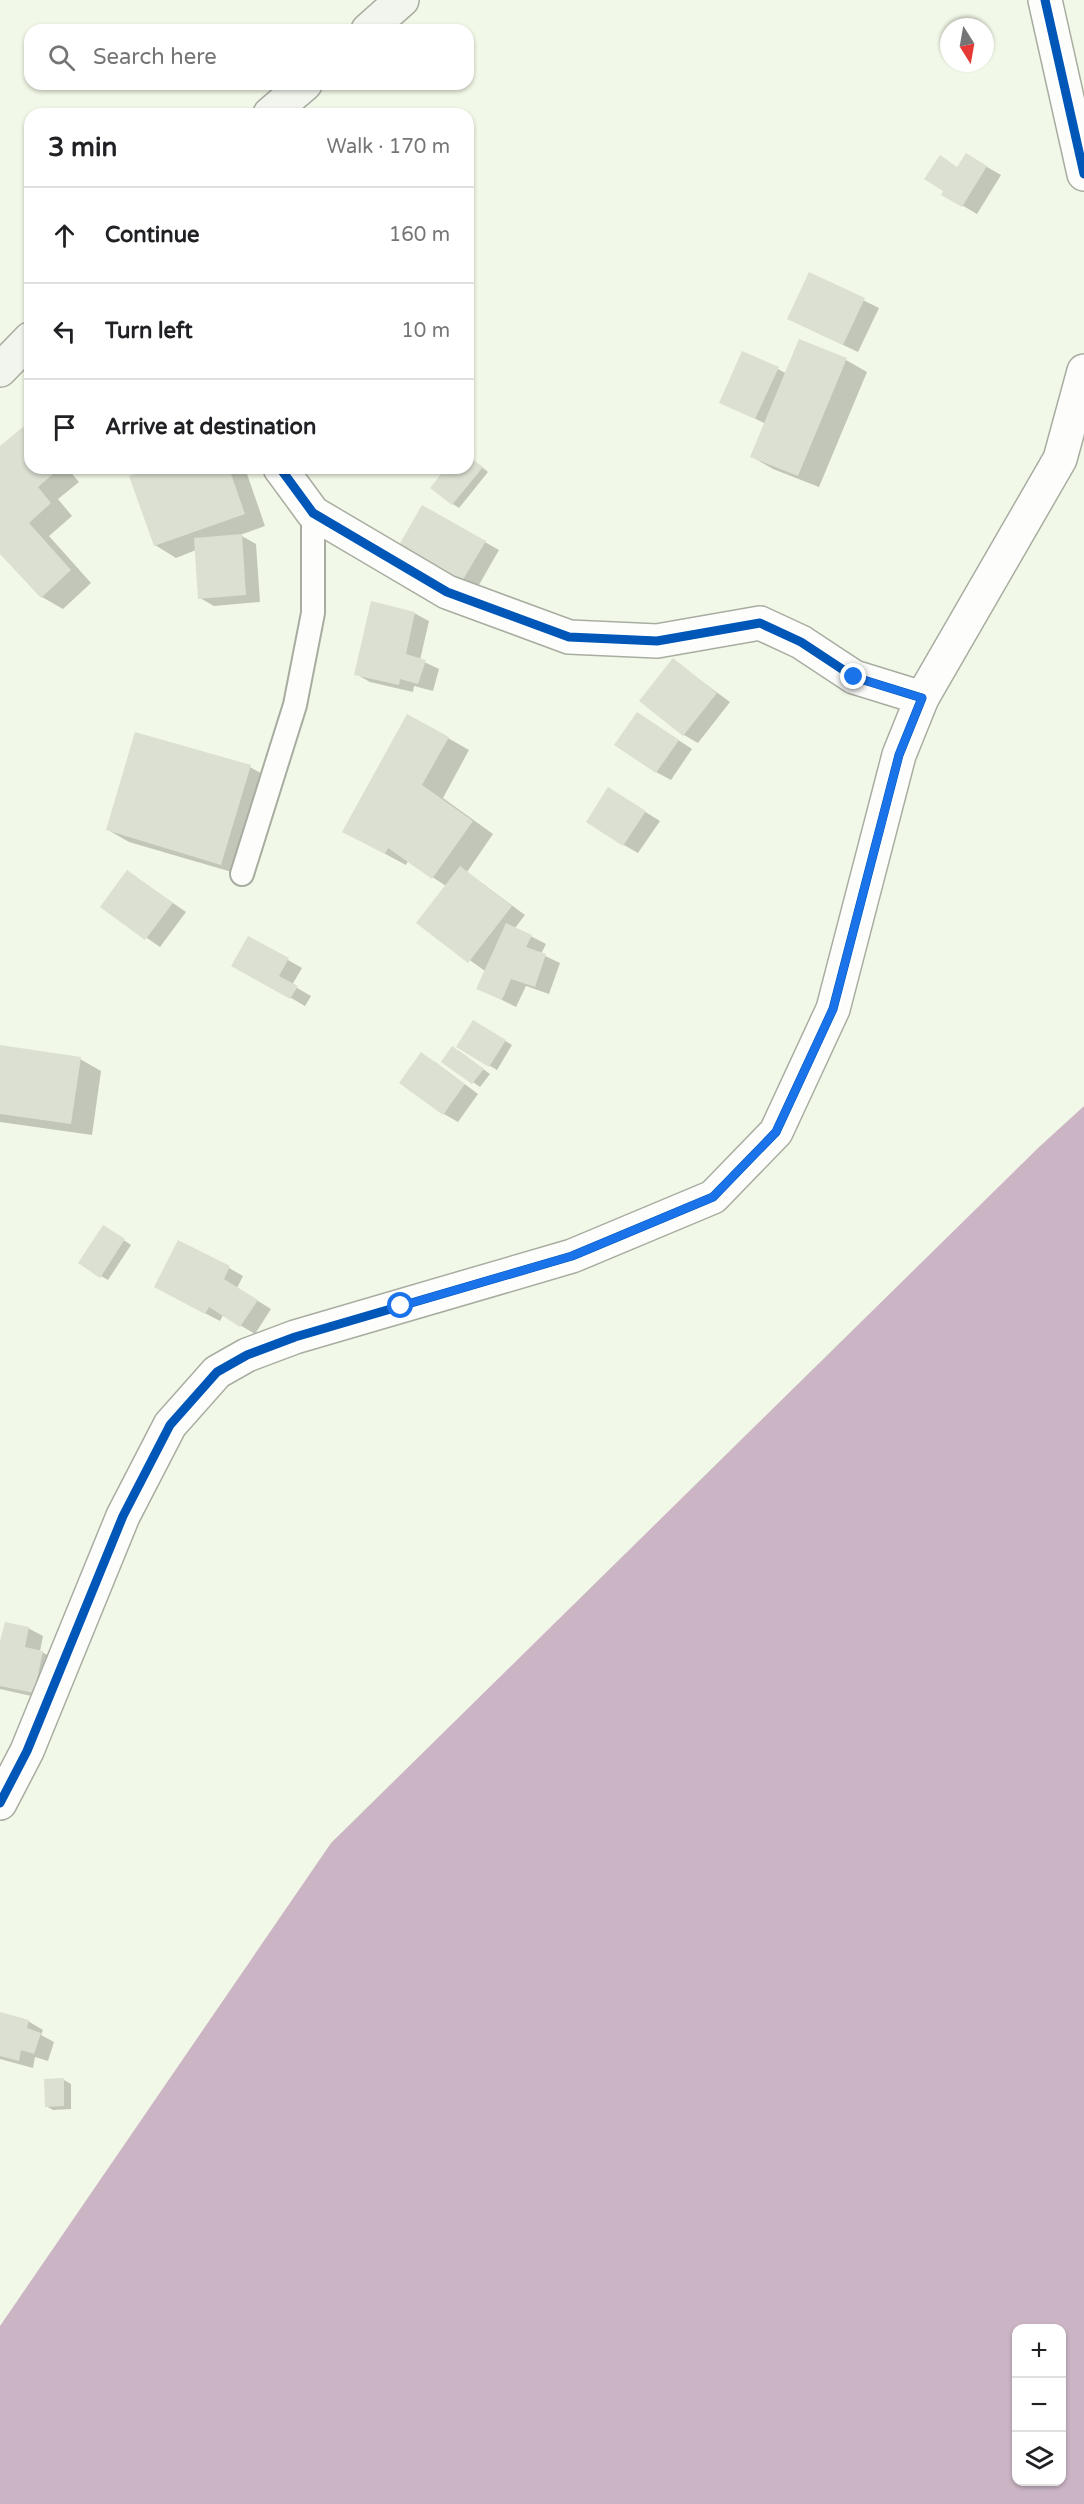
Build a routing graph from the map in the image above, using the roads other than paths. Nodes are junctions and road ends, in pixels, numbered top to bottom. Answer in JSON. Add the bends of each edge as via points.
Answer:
{"nodes":[{"id":1,"x":402,"y":0,"type":"edge"},
{"id":2,"x":1045,"y":0,"type":"edge"},
{"id":3,"x":375,"y":24,"type":"edge"},
{"id":4,"x":298,"y":90,"type":"edge"},
{"id":5,"x":277,"y":108,"type":"edge"},
{"id":6,"x":1084,"y":174,"type":"edge"},
{"id":7,"x":24,"y":345,"type":"edge"},
{"id":8,"x":0,"y":370,"type":"edge"},
{"id":9,"x":1084,"y":371,"type":"edge"},
{"id":10,"x":285,"y":474,"type":"edge"},
{"id":11,"x":314,"y":513,"type":"junction"},
{"id":12,"x":922,"y":698,"type":"junction"},
{"id":13,"x":242,"y":874,"type":"dead end"},
{"id":14,"x":0,"y":1803,"type":"edge"}],
"edges":[{"from":1,"to":3,"type":"main road"},
{"from":2,"to":6,"type":"street"},
{"from":4,"to":5,"type":"main road"},
{"from":7,"to":8,"type":"main road"},
{"from":9,"to":12,"type":"street","via":[[1060,459]]},
{"from":10,"to":11,"type":"street"},
{"from":11,"to":12,"type":"street","via":[[447,592],[569,638],[657,640],[760,623],[801,642],[854,677]]},
{"from":11,"to":13,"type":"lane","via":[[313,613],[294,705]]},
{"from":12,"to":14,"type":"street","via":[[899,755],[833,1009],[776,1132],[713,1197],[572,1256],[295,1337],[247,1355],[217,1372],[170,1425],[123,1516],[27,1751]]}]}
